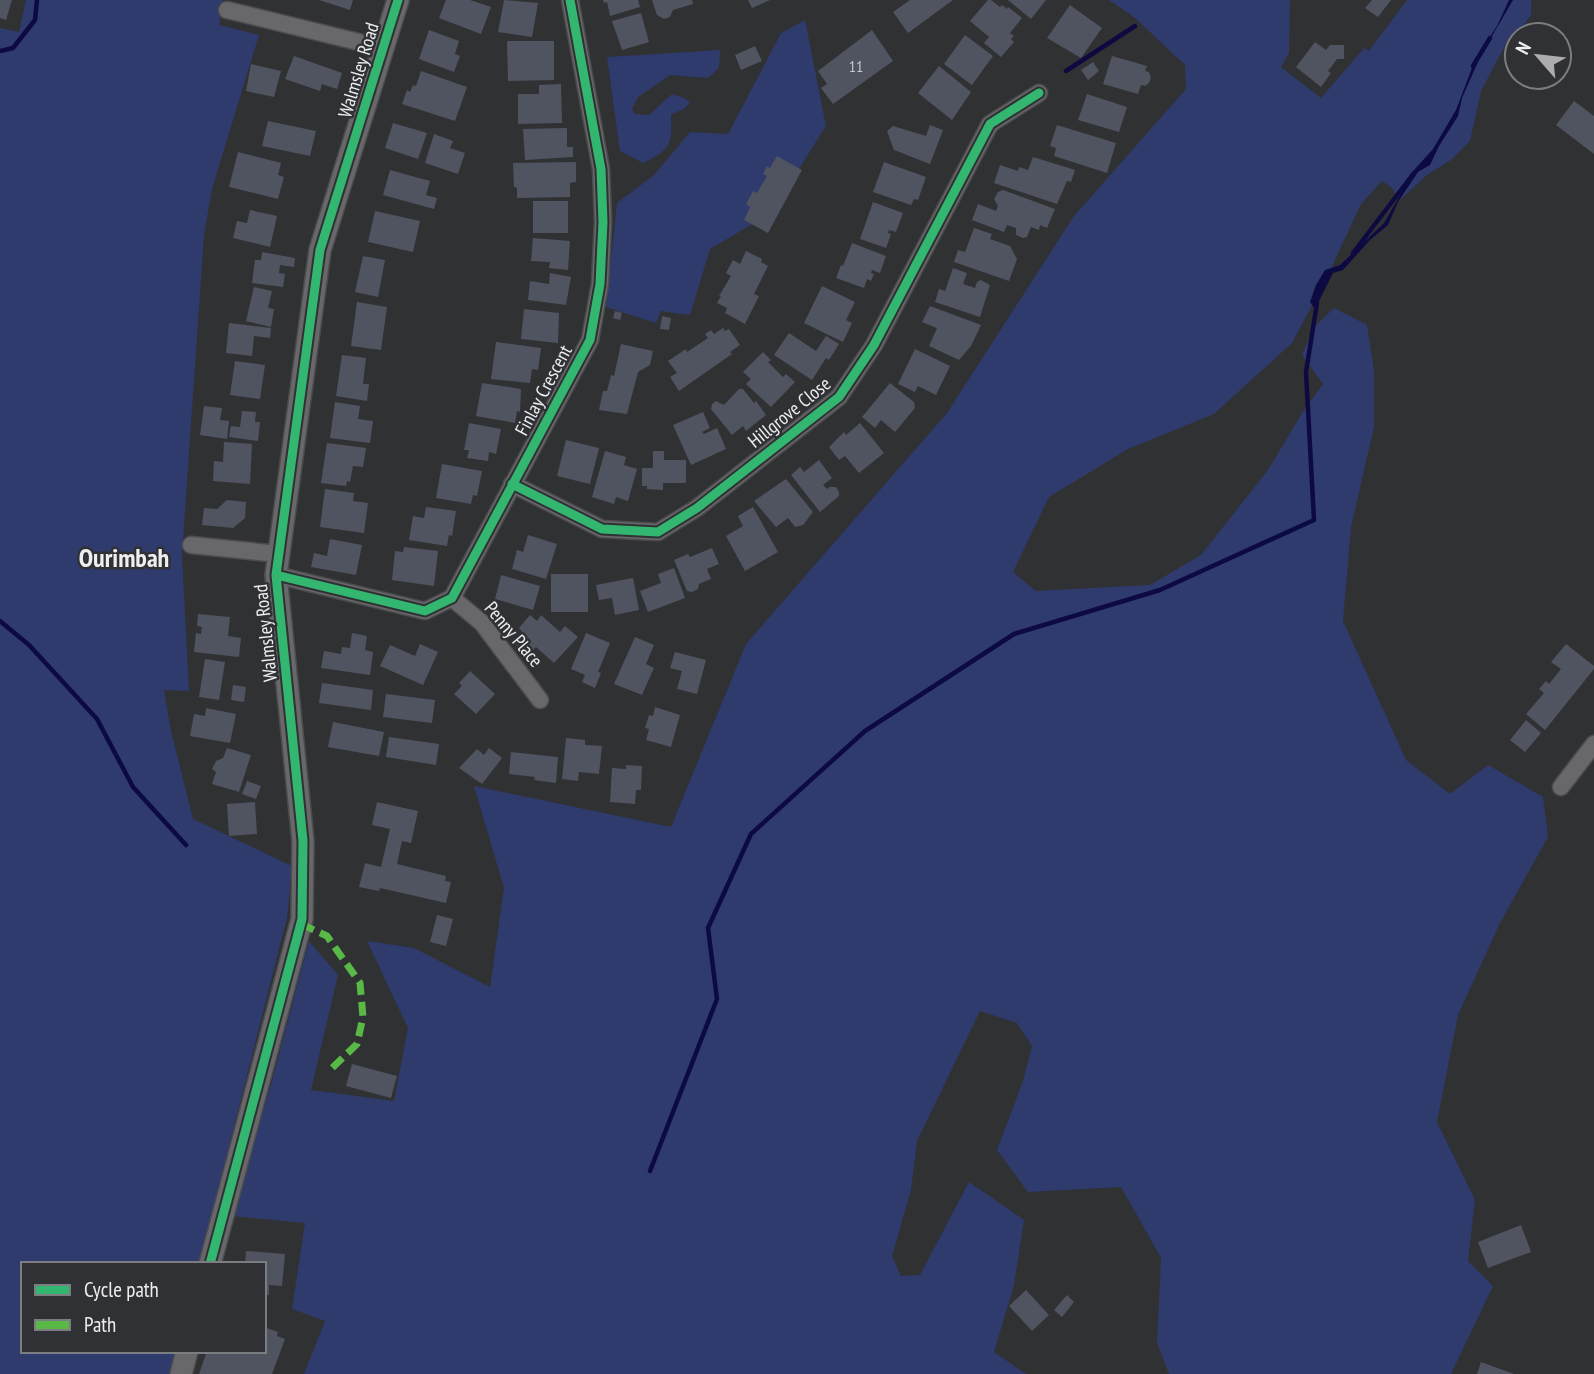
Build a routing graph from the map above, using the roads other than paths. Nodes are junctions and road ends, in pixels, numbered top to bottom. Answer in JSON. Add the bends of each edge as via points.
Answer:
{"nodes":[{"id":1,"x":398,"y":0,"type":"edge"},
{"id":2,"x":570,"y":0,"type":"edge"},
{"id":3,"x":227,"y":10,"type":"dead end"},
{"id":4,"x":383,"y":48,"type":"junction"},
{"id":5,"x":1039,"y":93,"type":"dead end"},
{"id":6,"x":512,"y":485,"type":"junction"},
{"id":7,"x":191,"y":545,"type":"dead end"},
{"id":8,"x":277,"y":564,"type":"junction"},
{"id":9,"x":452,"y":598,"type":"junction"},
{"id":10,"x":540,"y":700,"type":"dead end"},
{"id":11,"x":1594,"y":744,"type":"edge"},
{"id":12,"x":1561,"y":787,"type":"dead end"},
{"id":13,"x":211,"y":1262,"type":"edge"},
{"id":14,"x":186,"y":1353,"type":"edge"},
{"id":15,"x":180,"y":1374,"type":"edge"}],
"edges":[{"from":1,"to":4,"type":"street","name":"Walmsley Road"},
{"from":2,"to":6,"type":"street","name":"Finlay Crescent","via":[[601,169],[600,284],[590,340]]},
{"from":3,"to":4,"type":"street"},
{"from":4,"to":8,"type":"street","name":"Walmsley Road","via":[[320,250]]},
{"from":5,"to":6,"type":"street","name":"Hillgrove Close","via":[[990,124],[874,345],[839,397],[697,508],[658,532],[602,529]]},
{"from":6,"to":9,"type":"street","name":"Finlay Crescent"},
{"from":7,"to":8,"type":"street"},
{"from":8,"to":9,"type":"street","via":[[425,611]]},
{"from":8,"to":13,"type":"street","name":"Walmsley Road","via":[[303,841],[302,919]]},
{"from":9,"to":10,"type":"street","name":"Penny Place","via":[[482,623]]},
{"from":11,"to":12,"type":"street"},
{"from":14,"to":15,"type":"street"}]}
